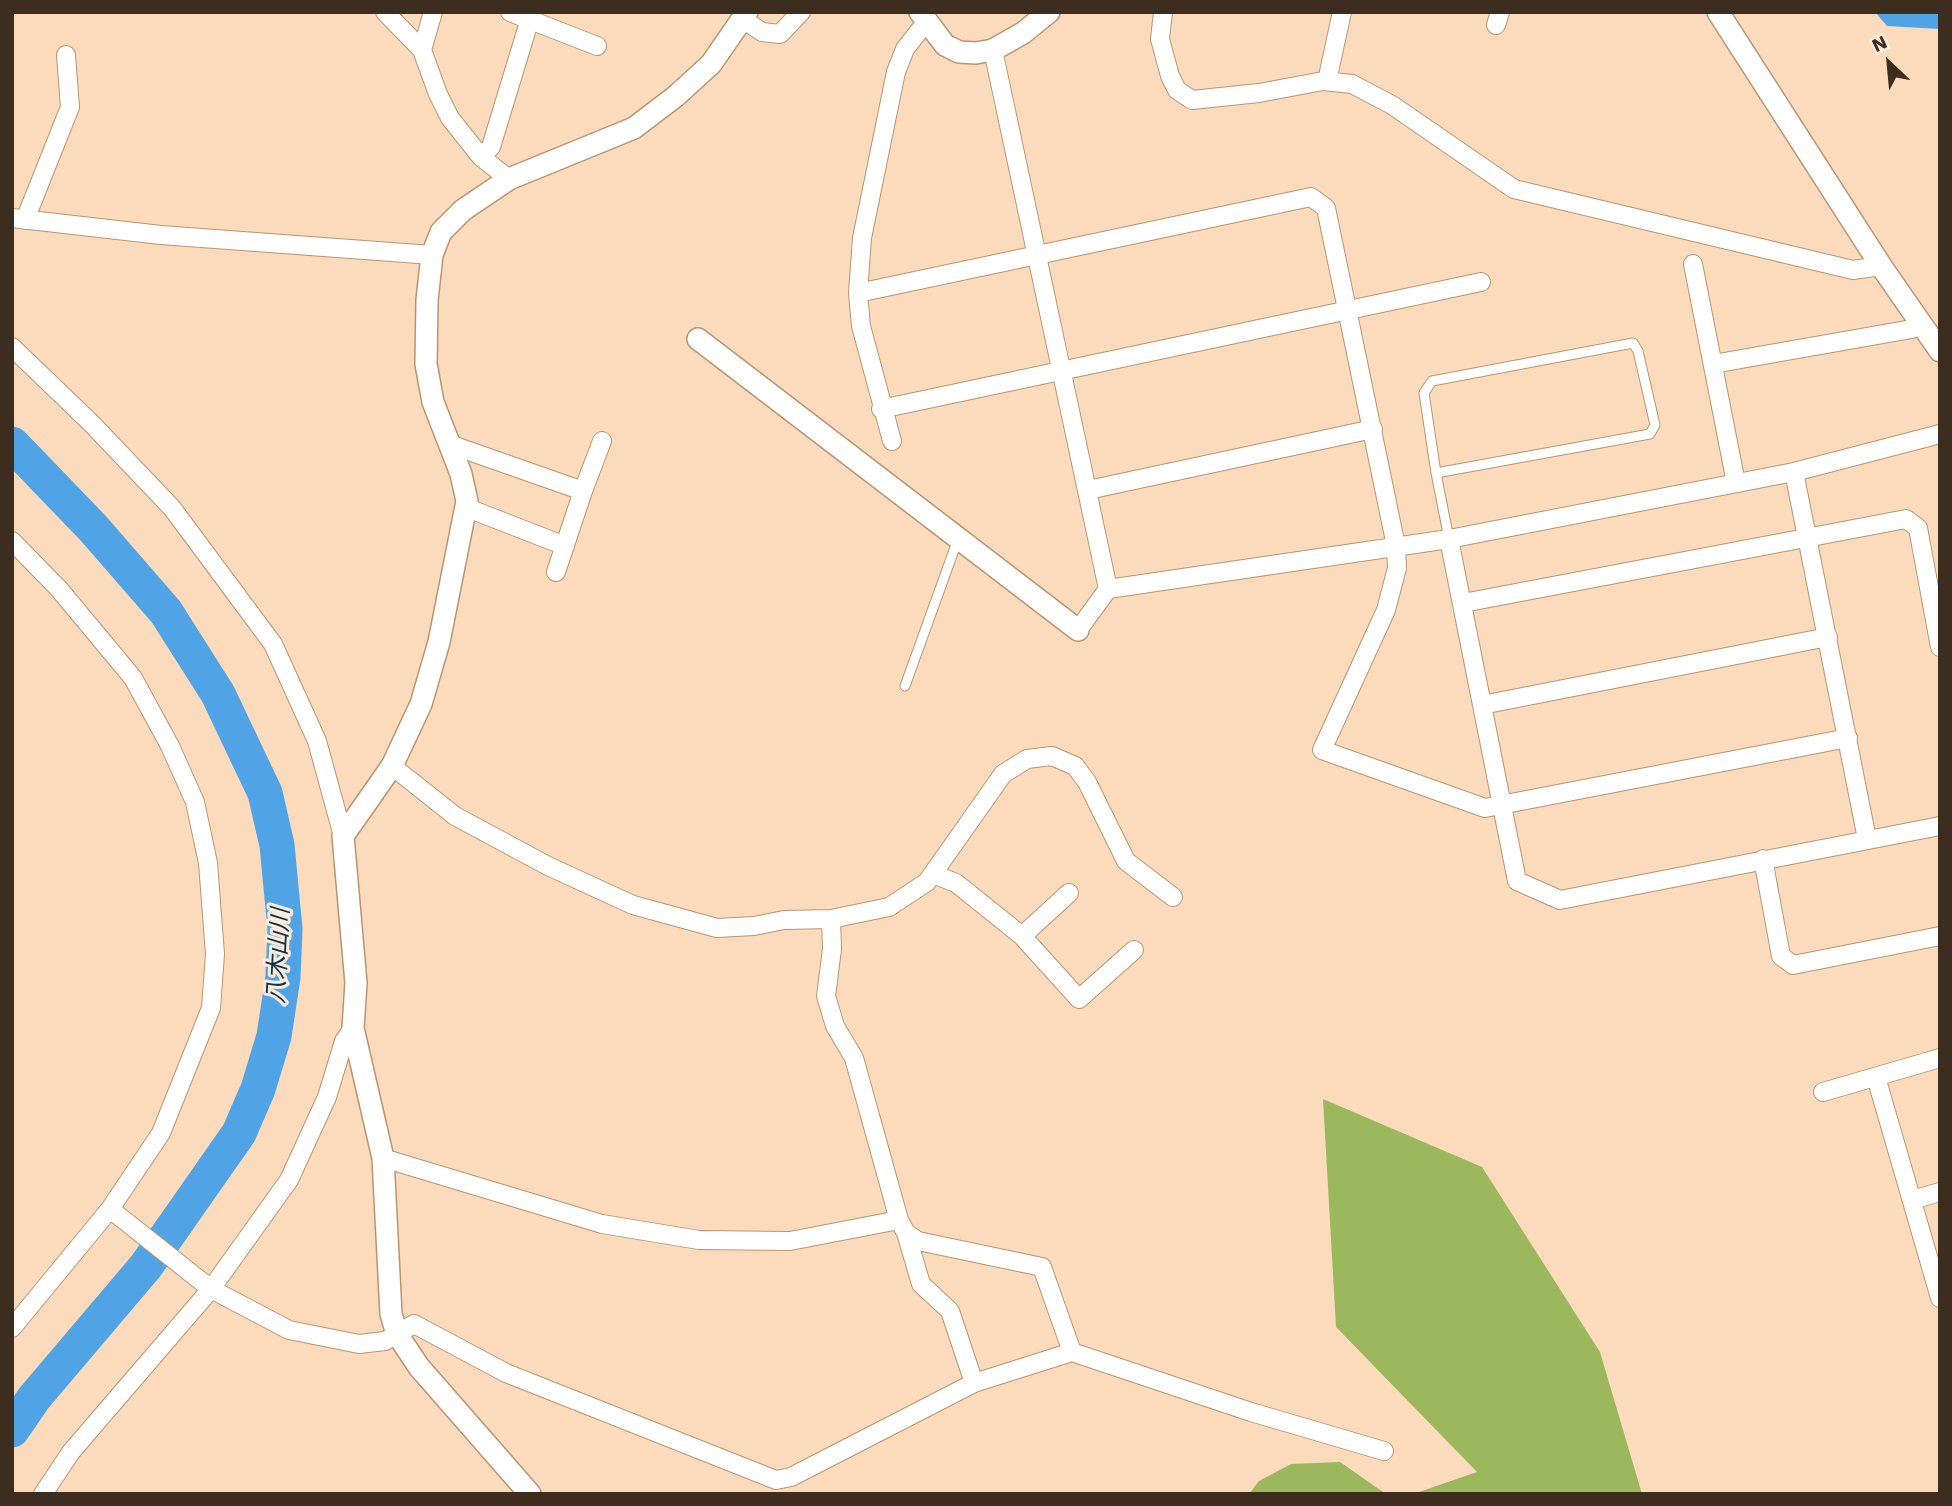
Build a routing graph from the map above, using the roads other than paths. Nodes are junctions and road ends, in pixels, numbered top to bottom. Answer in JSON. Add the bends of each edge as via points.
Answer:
{"nodes":[{"id":1,"x":385,"y":12,"type":"edge"},
{"id":2,"x":433,"y":12,"type":"edge"},
{"id":3,"x":510,"y":12,"type":"edge"},
{"id":4,"x":801,"y":12,"type":"edge"},
{"id":5,"x":1049,"y":12,"type":"edge"},
{"id":6,"x":1163,"y":12,"type":"edge"},
{"id":7,"x":1342,"y":12,"type":"edge"},
{"id":8,"x":1718,"y":12,"type":"edge"},
{"id":9,"x":740,"y":15,"type":"edge"},
{"id":10,"x":531,"y":16,"type":"edge"},
{"id":11,"x":923,"y":17,"type":"edge"},
{"id":12,"x":597,"y":46,"type":"dead end"},
{"id":13,"x":422,"y":50,"type":"junction"},
{"id":14,"x":993,"y":50,"type":"junction"},
{"id":15,"x":66,"y":55,"type":"dead end"},
{"id":16,"x":1328,"y":81,"type":"junction"},
{"id":17,"x":481,"y":157,"type":"junction"},
{"id":18,"x":509,"y":179,"type":"junction"},
{"id":19,"x":18,"y":219,"type":"edge"},
{"id":20,"x":1036,"y":254,"type":"junction"},
{"id":21,"x":432,"y":255,"type":"junction"},
{"id":22,"x":1693,"y":264,"type":"dead end"},
{"id":23,"x":1881,"y":266,"type":"junction"},
{"id":24,"x":1480,"y":282,"type":"dead end"},
{"id":25,"x":858,"y":293,"type":"junction"},
{"id":26,"x":1347,"y":312,"type":"junction"},
{"id":27,"x":1923,"y":327,"type":"junction"},
{"id":28,"x":698,"y":339,"type":"dead end"},
{"id":29,"x":12,"y":347,"type":"edge"},
{"id":30,"x":1940,"y":351,"type":"edge"},
{"id":31,"x":1713,"y":364,"type":"junction"},
{"id":32,"x":1060,"y":373,"type":"junction"},
{"id":33,"x":881,"y":409,"type":"junction"},
{"id":34,"x":1373,"y":429,"type":"junction"},
{"id":35,"x":1940,"y":435,"type":"edge"},
{"id":36,"x":602,"y":441,"type":"dead end"},
{"id":37,"x":891,"y":442,"type":"dead end"},
{"id":38,"x":449,"y":444,"type":"junction"},
{"id":39,"x":1794,"y":472,"type":"junction"},
{"id":40,"x":1436,"y":473,"type":"junction"},
{"id":41,"x":1736,"y":483,"type":"junction"},
{"id":42,"x":1088,"y":490,"type":"junction"},
{"id":43,"x":583,"y":491,"type":"junction"},
{"id":44,"x":465,"y":507,"type":"junction"},
{"id":45,"x":1808,"y":536,"type":"junction"},
{"id":46,"x":958,"y":537,"type":"junction"},
{"id":47,"x":1449,"y":539,"type":"junction"},
{"id":48,"x":12,"y":541,"type":"edge"},
{"id":49,"x":565,"y":546,"type":"junction"},
{"id":50,"x":1396,"y":546,"type":"junction"},
{"id":51,"x":556,"y":572,"type":"dead end"},
{"id":52,"x":1108,"y":589,"type":"junction"},
{"id":53,"x":1464,"y":603,"type":"junction"},
{"id":54,"x":1078,"y":630,"type":"joint"},
{"id":55,"x":1828,"y":637,"type":"junction"},
{"id":56,"x":1940,"y":647,"type":"edge"},
{"id":57,"x":905,"y":686,"type":"dead end"},
{"id":58,"x":1482,"y":705,"type":"junction"},
{"id":59,"x":1848,"y":738,"type":"junction"},
{"id":60,"x":392,"y":766,"type":"junction"},
{"id":61,"x":1501,"y":806,"type":"junction"},
{"id":62,"x":1940,"y":825,"type":"edge"},
{"id":63,"x":343,"y":836,"type":"junction"},
{"id":64,"x":1867,"y":839,"type":"junction"},
{"id":65,"x":1763,"y":859,"type":"junction"},
{"id":66,"x":933,"y":874,"type":"junction"},
{"id":67,"x":1069,"y":893,"type":"dead end"},
{"id":68,"x":1172,"y":897,"type":"dead end"},
{"id":69,"x":831,"y":919,"type":"junction"},
{"id":70,"x":1022,"y":936,"type":"junction"},
{"id":71,"x":1940,"y":936,"type":"edge"},
{"id":72,"x":1134,"y":950,"type":"dead end"},
{"id":73,"x":353,"y":1028,"type":"junction"},
{"id":74,"x":1940,"y":1058,"type":"edge"},
{"id":75,"x":1876,"y":1077,"type":"junction"},
{"id":76,"x":1823,"y":1092,"type":"dead end"},
{"id":77,"x":383,"y":1158,"type":"junction"},
{"id":78,"x":1940,"y":1192,"type":"edge"},
{"id":79,"x":1912,"y":1200,"type":"junction"},
{"id":80,"x":110,"y":1209,"type":"junction"},
{"id":81,"x":902,"y":1226,"type":"junction"},
{"id":82,"x":212,"y":1289,"type":"junction"},
{"id":83,"x":1940,"y":1298,"type":"edge"},
{"id":84,"x":12,"y":1328,"type":"edge"},
{"id":85,"x":397,"y":1334,"type":"junction"},
{"id":86,"x":1072,"y":1352,"type":"junction"},
{"id":87,"x":974,"y":1383,"type":"junction"},
{"id":88,"x":1384,"y":1451,"type":"dead end"},
{"id":89,"x":43,"y":1494,"type":"edge"},
{"id":90,"x":530,"y":1494,"type":"edge"}],
"edges":[{"from":1,"to":13,"type":"street"},
{"from":2,"to":13,"type":"street"},
{"from":3,"to":10,"type":"street"},
{"from":4,"to":9,"type":"street","via":[[780,34],[762,32]]},
{"from":5,"to":14,"type":"street"},
{"from":6,"to":16,"type":"street","via":[[1160,38],[1170,76],[1177,90],[1192,100]]},
{"from":7,"to":16,"type":"street"},
{"from":8,"to":23,"type":"street"},
{"from":9,"to":18,"type":"street","via":[[711,64],[634,128]]},
{"from":10,"to":12,"type":"street"},
{"from":10,"to":17,"type":"street","via":[[491,147]]},
{"from":11,"to":14,"type":"street","via":[[945,44],[959,51]]},
{"from":11,"to":25,"type":"street","via":[[896,72],[862,237]]},
{"from":13,"to":17,"type":"street","via":[[450,118]]},
{"from":14,"to":20,"type":"street"},
{"from":15,"to":19,"type":"street","via":[[70,107]]},
{"from":16,"to":23,"type":"street","via":[[1352,84],[1392,105],[1514,189],[1853,270]]},
{"from":17,"to":18,"type":"street"},
{"from":18,"to":21,"type":"street","via":[[463,210],[441,232]]},
{"from":19,"to":21,"type":"street"},
{"from":20,"to":25,"type":"street"},
{"from":20,"to":26,"type":"street","via":[[1311,197],[1326,208]]},
{"from":20,"to":32,"type":"street"},
{"from":21,"to":38,"type":"street","via":[[426,364],[433,402]]},
{"from":22,"to":31,"type":"street"},
{"from":23,"to":27,"type":"street"},
{"from":24,"to":26,"type":"street"},
{"from":25,"to":33,"type":"street"},
{"from":26,"to":32,"type":"street"},
{"from":26,"to":34,"type":"street"},
{"from":27,"to":30,"type":"street"},
{"from":27,"to":31,"type":"street"},
{"from":28,"to":46,"type":"street"},
{"from":29,"to":63,"type":"street","via":[[172,508],[273,644],[317,741]]},
{"from":31,"to":41,"type":"street"},
{"from":32,"to":33,"type":"street"},
{"from":32,"to":42,"type":"street"},
{"from":33,"to":37,"type":"street"},
{"from":34,"to":42,"type":"street"},
{"from":34,"to":50,"type":"street"},
{"from":35,"to":39,"type":"street"},
{"from":36,"to":43,"type":"street"},
{"from":38,"to":43,"type":"street"},
{"from":38,"to":44,"type":"street","via":[[461,474]]},
{"from":39,"to":41,"type":"street"},
{"from":39,"to":45,"type":"street"},
{"from":40,"to":40,"type":"lane","via":[[1424,393],[1432,381],[1633,343],[1655,425],[1650,434]]},
{"from":40,"to":47,"type":"lane"},
{"from":41,"to":47,"type":"street"},
{"from":42,"to":52,"type":"street"},
{"from":43,"to":49,"type":"street"},
{"from":44,"to":49,"type":"street"},
{"from":44,"to":60,"type":"street","via":[[439,642],[421,704]]},
{"from":45,"to":53,"type":"street"},
{"from":45,"to":55,"type":"street"},
{"from":45,"to":56,"type":"street","via":[[1906,519],[1917,528]]},
{"from":46,"to":54,"type":"street"},
{"from":46,"to":57,"type":"lane"},
{"from":47,"to":50,"type":"street"},
{"from":47,"to":53,"type":"street"},
{"from":48,"to":80,"type":"street","via":[[133,678],[195,802],[208,863],[215,954],[211,1008],[161,1133]]},
{"from":49,"to":51,"type":"street"},
{"from":50,"to":52,"type":"street"},
{"from":50,"to":61,"type":"street","via":[[1397,568],[1386,610],[1322,750],[1485,808]]},
{"from":52,"to":54,"type":"street"},
{"from":53,"to":58,"type":"street"},
{"from":55,"to":58,"type":"street"},
{"from":55,"to":59,"type":"street"},
{"from":58,"to":61,"type":"street"},
{"from":59,"to":61,"type":"street"},
{"from":59,"to":64,"type":"street"},
{"from":60,"to":63,"type":"street"},
{"from":60,"to":69,"type":"street","via":[[455,816],[633,905],[717,928]]},
{"from":61,"to":65,"type":"street","via":[[1517,881],[1560,900]]},
{"from":62,"to":64,"type":"street"},
{"from":63,"to":73,"type":"street","via":[[356,983]]},
{"from":64,"to":65,"type":"street"},
{"from":65,"to":71,"type":"street","via":[[1781,956],[1793,965]]},
{"from":66,"to":68,"type":"street","via":[[1003,774],[1027,759],[1052,756],[1075,766],[1087,782],[1126,861]]},
{"from":66,"to":69,"type":"street","via":[[889,907]]},
{"from":66,"to":70,"type":"street","via":[[956,883]]},
{"from":67,"to":70,"type":"street"},
{"from":69,"to":81,"type":"street","via":[[826,996],[835,1026],[855,1058]]},
{"from":70,"to":72,"type":"street","via":[[1079,999]]},
{"from":73,"to":77,"type":"street"},
{"from":73,"to":82,"type":"street","via":[[289,1180]]},
{"from":74,"to":75,"type":"street"},
{"from":75,"to":76,"type":"street"},
{"from":75,"to":79,"type":"street"},
{"from":77,"to":81,"type":"street","via":[[602,1224],[699,1240],[790,1241]]},
{"from":77,"to":85,"type":"street","via":[[391,1314]]},
{"from":78,"to":79,"type":"street"},
{"from":79,"to":83,"type":"street"},
{"from":80,"to":82,"type":"street"},
{"from":80,"to":84,"type":"street"},
{"from":81,"to":86,"type":"street","via":[[918,1241],[1042,1267]]},
{"from":81,"to":87,"type":"street","via":[[921,1284],[950,1311]]},
{"from":82,"to":85,"type":"street","via":[[289,1330],[359,1344]]},
{"from":82,"to":89,"type":"street","via":[[71,1452]]},
{"from":85,"to":87,"type":"street","via":[[414,1324],[506,1373],[776,1480],[791,1477]]},
{"from":85,"to":90,"type":"street","via":[[419,1367]]},
{"from":86,"to":87,"type":"street"},
{"from":86,"to":88,"type":"street"}]}
